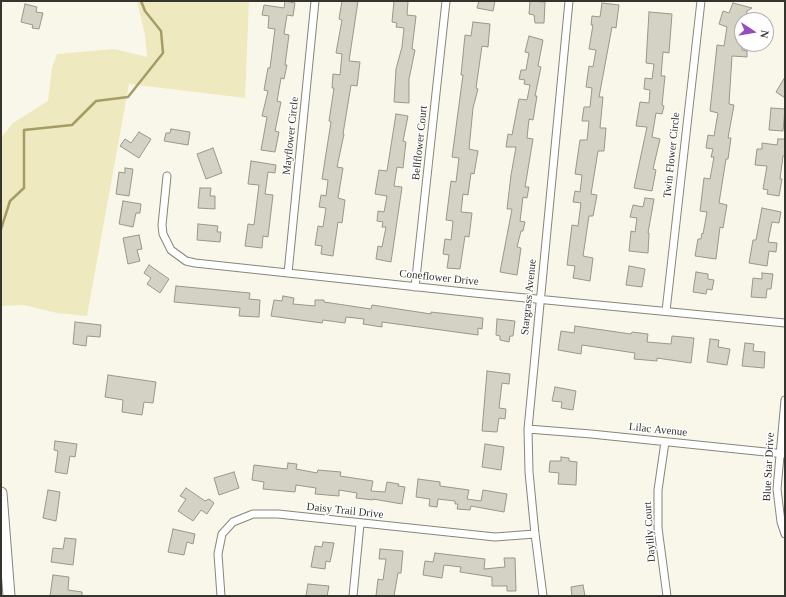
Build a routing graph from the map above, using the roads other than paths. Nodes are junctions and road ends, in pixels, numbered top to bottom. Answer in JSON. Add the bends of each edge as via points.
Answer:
{"nodes":[{"id":1,"x":315,"y":1,"type":"edge"},
{"id":2,"x":446,"y":1,"type":"edge"},
{"id":3,"x":570,"y":1,"type":"edge"},
{"id":4,"x":701,"y":1,"type":"edge"},
{"id":5,"x":167,"y":176,"type":"dead end"},
{"id":6,"x":288,"y":273,"type":"junction"},
{"id":7,"x":415,"y":287,"type":"junction"},
{"id":8,"x":540,"y":298,"type":"junction"},
{"id":9,"x":666,"y":311,"type":"junction"},
{"id":10,"x":785,"y":323,"type":"edge"},
{"id":11,"x":785,"y":400,"type":"edge"},
{"id":12,"x":528,"y":429,"type":"junction"},
{"id":13,"x":665,"y":442,"type":"junction"},
{"id":14,"x":782,"y":454,"type":"edge"},
{"id":15,"x":1,"y":493,"type":"edge"},
{"id":16,"x":360,"y":524,"type":"junction"},
{"id":17,"x":535,"y":534,"type":"junction"},
{"id":18,"x":785,"y":534,"type":"edge"},
{"id":19,"x":9,"y":596,"type":"edge"},
{"id":20,"x":221,"y":596,"type":"edge"},
{"id":21,"x":353,"y":596,"type":"edge"},
{"id":22,"x":543,"y":596,"type":"edge"},
{"id":23,"x":667,"y":596,"type":"edge"}],
"edges":[{"from":1,"to":6,"type":"street","name":"Mayflower Circle"},
{"from":2,"to":7,"type":"street","name":"Bellflower Court"},
{"from":3,"to":8,"type":"street","name":"Stargrass Avenue"},
{"from":4,"to":9,"type":"street","name":"Twin Flower Circle"},
{"from":5,"to":6,"type":"street","name":"Coneflower Drive","via":[[163,234],[171,250],[178,256],[195,263]]},
{"from":6,"to":7,"type":"street","name":"Coneflower Drive"},
{"from":7,"to":8,"type":"street","name":"Coneflower Drive"},
{"from":8,"to":9,"type":"street","name":"Coneflower Drive"},
{"from":8,"to":12,"type":"street","name":"Stargrass Avenue"},
{"from":9,"to":10,"type":"street","name":"Coneflower Drive"},
{"from":11,"to":14,"type":"street","name":"Blue Star Drive"},
{"from":12,"to":13,"type":"street","name":"Lilac Avenue"},
{"from":12,"to":17,"type":"street","name":"Stargrass Avenue"},
{"from":13,"to":14,"type":"street","name":"Lilac Avenue"},
{"from":13,"to":23,"type":"street","name":"Daylily Court","via":[[658,490],[658,528]]},
{"from":14,"to":18,"type":"street","name":"Blue Star Drive","via":[[778,506]]},
{"from":15,"to":19,"type":"street"},
{"from":16,"to":17,"type":"street","name":"Daisy Trail Drive","via":[[495,537]]},
{"from":16,"to":20,"type":"street","name":"Daisy Trail Drive","via":[[278,514],[253,514],[240,518],[227,527],[219,545]]},
{"from":16,"to":21,"type":"street"},
{"from":17,"to":22,"type":"street","name":"Stargrass Avenue"}]}
